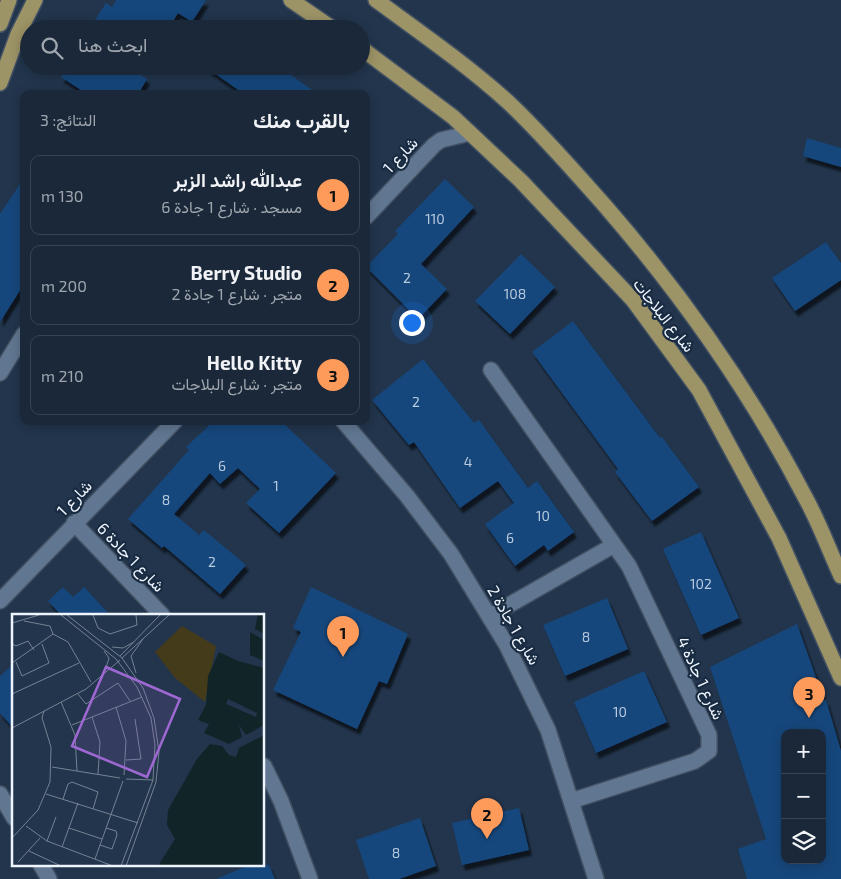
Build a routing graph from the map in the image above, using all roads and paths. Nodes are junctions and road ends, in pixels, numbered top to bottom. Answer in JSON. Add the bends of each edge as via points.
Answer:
{"nodes":[{"id":1,"x":9,"y":0,"type":"edge"},
{"id":2,"x":291,"y":0,"type":"edge"},
{"id":3,"x":376,"y":0,"type":"edge"},
{"id":4,"x":35,"y":1,"type":"edge"},
{"id":5,"x":25,"y":20,"type":"edge"},
{"id":6,"x":320,"y":20,"type":"edge"},
{"id":7,"x":0,"y":24,"type":"edge"},
{"id":8,"x":20,"y":30,"type":"edge"},
{"id":9,"x":370,"y":55,"type":"edge"},
{"id":10,"x":0,"y":83,"type":"edge"},
{"id":11,"x":470,"y":134,"type":"junction"},
{"id":12,"x":370,"y":213,"type":"edge"},
{"id":13,"x":20,"y":340,"type":"edge"},
{"id":14,"x":491,"y":370,"type":"dead end"},
{"id":15,"x":0,"y":373,"type":"edge"},
{"id":16,"x":171,"y":425,"type":"edge"},
{"id":17,"x":346,"y":425,"type":"edge"},
{"id":18,"x":74,"y":524,"type":"junction"},
{"id":19,"x":614,"y":545,"type":"junction"},
{"id":20,"x":841,"y":576,"type":"edge"},
{"id":21,"x":0,"y":601,"type":"edge"},
{"id":22,"x":161,"y":614,"type":"edge"},
{"id":23,"x":490,"y":616,"type":"junction"},
{"id":24,"x":841,"y":678,"type":"edge"},
{"id":25,"x":265,"y":768,"type":"edge"},
{"id":26,"x":0,"y":794,"type":"edge"},
{"id":27,"x":571,"y":801,"type":"junction"},
{"id":28,"x":12,"y":815,"type":"edge"},
{"id":29,"x":43,"y":866,"type":"edge"},
{"id":30,"x":50,"y":879,"type":"edge"},
{"id":31,"x":310,"y":879,"type":"edge"},
{"id":32,"x":596,"y":879,"type":"edge"}],
"edges":[{"from":1,"to":7,"type":"main road"},
{"from":2,"to":6,"type":"main road"},
{"from":3,"to":20,"type":"main road","name":"شارع البلاجات","via":[[444,49],[507,102],[565,160],[633,239],[688,310],[743,390],[806,498]]},
{"from":4,"to":5,"type":"main road"},
{"from":8,"to":10,"type":"main road"},
{"from":9,"to":11,"type":"main road","name":"شارع البلاجات"},
{"from":11,"to":12,"type":"street","name":"شارع 1","via":[[434,144]]},
{"from":11,"to":24,"type":"main road","name":"شارع البلاجات","via":[[521,181],[633,300],[699,390],[779,538]]},
{"from":13,"to":15,"type":"street"},
{"from":14,"to":19,"type":"street","name":"شارع 1 جادة 4"},
{"from":16,"to":18,"type":"street","name":"شارع 1"},
{"from":17,"to":23,"type":"street","name":"شارع 1 جادة 2","via":[[451,554]]},
{"from":18,"to":21,"type":"street","name":"شارع 1"},
{"from":18,"to":22,"type":"street","name":"شارع 1 جادة 6"},
{"from":19,"to":23,"type":"street"},
{"from":19,"to":27,"type":"street","name":"شارع 1 جادة 4","via":[[636,579],[709,735],[709,751],[695,761]]},
{"from":23,"to":27,"type":"street","name":"شارع 1 جادة 2","via":[[548,730]]},
{"from":25,"to":31,"type":"street"},
{"from":26,"to":28,"type":"street"},
{"from":27,"to":32,"type":"street","name":"شارع 1 جادة 2"},
{"from":29,"to":30,"type":"street"}]}
